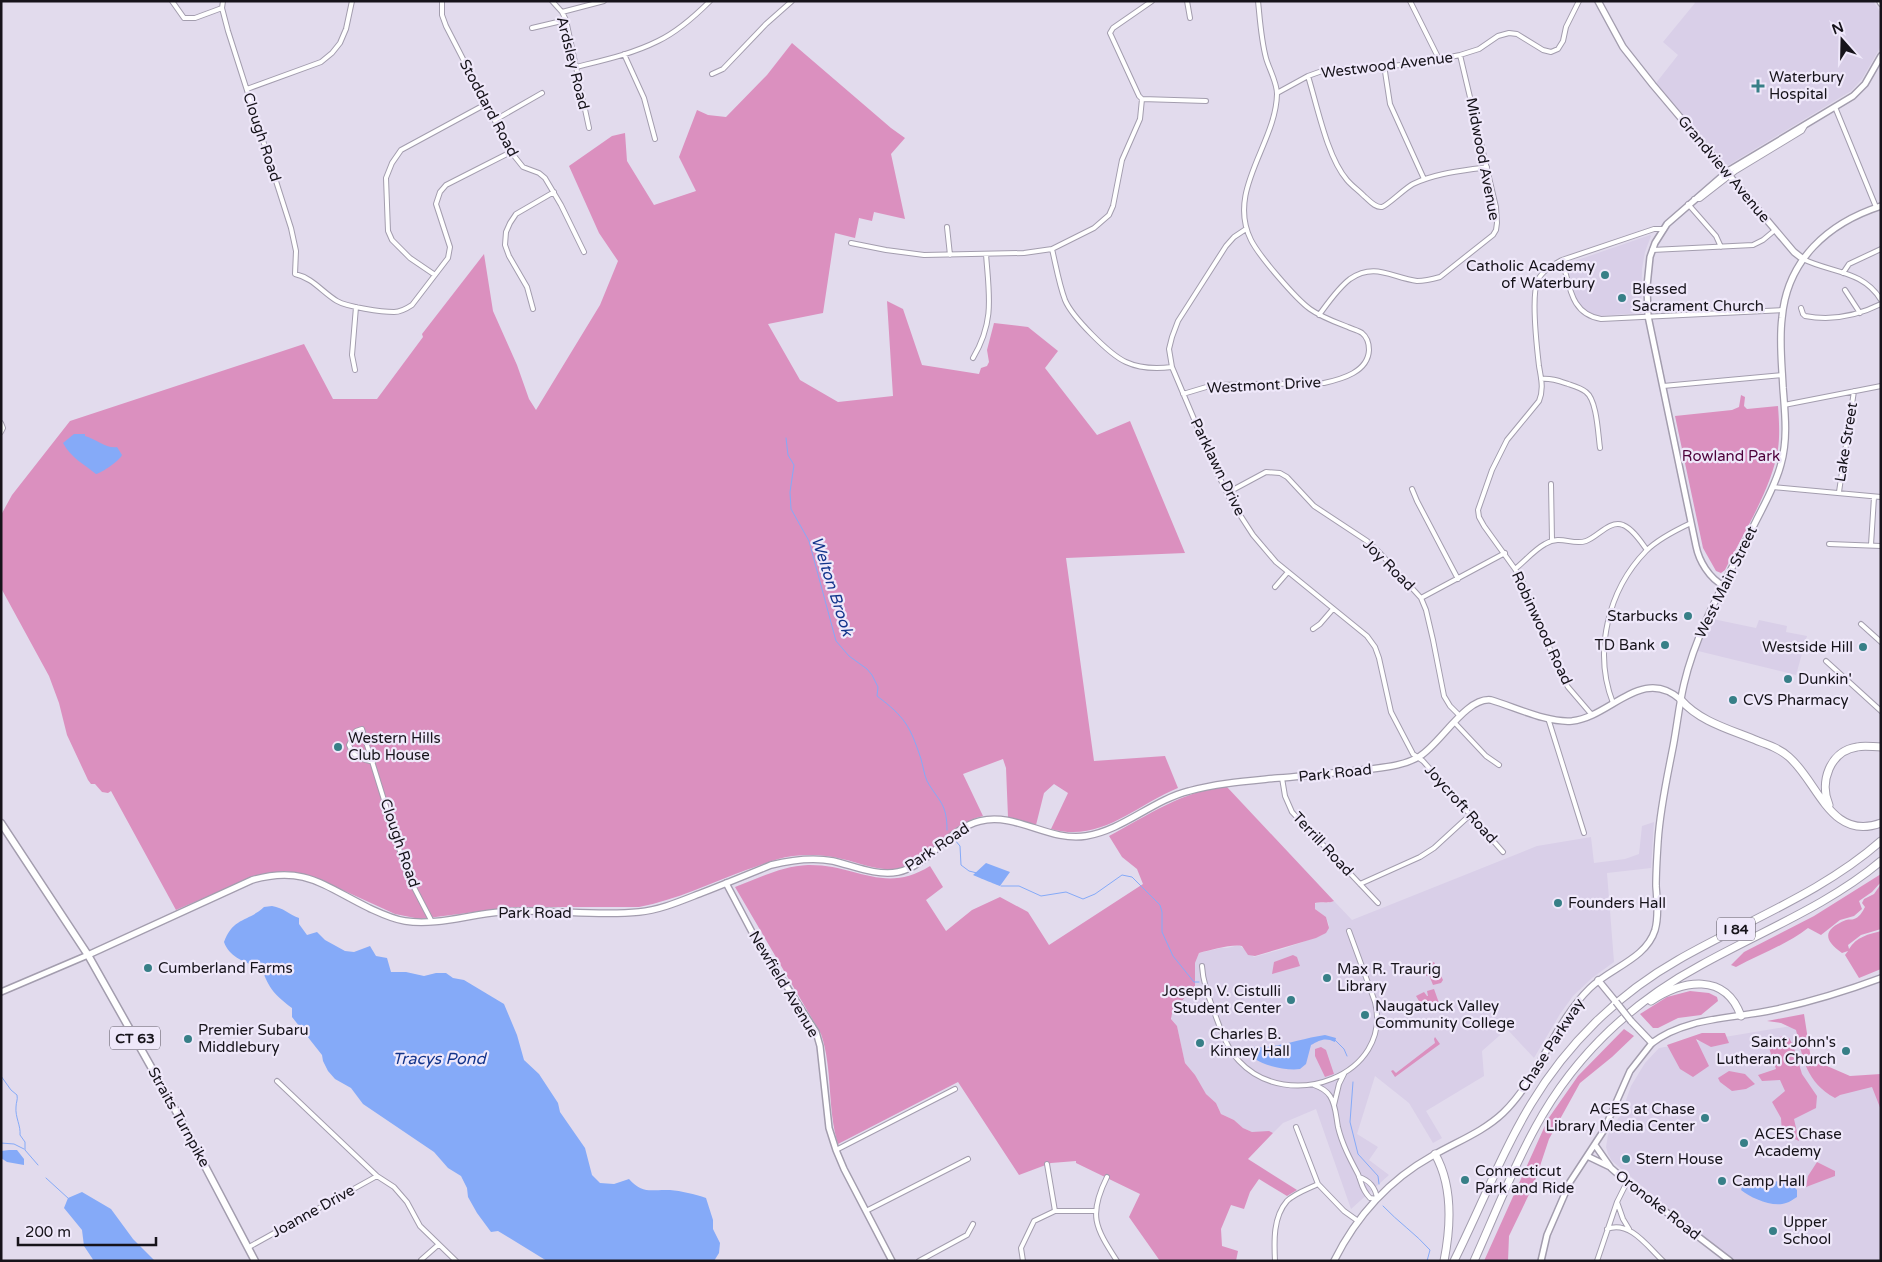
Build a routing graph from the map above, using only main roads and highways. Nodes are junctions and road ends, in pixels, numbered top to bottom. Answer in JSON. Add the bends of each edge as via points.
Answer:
{"nodes":[{"id":1,"x":1598,"y":1,"type":"edge"},
{"id":2,"x":1878,"y":206,"type":"edge"},
{"id":3,"x":1803,"y":259,"type":"junction"},
{"id":4,"x":1681,"y":700,"type":"junction"},
{"id":5,"x":1881,"y":748,"type":"edge"},
{"id":6,"x":1,"y":823,"type":"edge"},
{"id":7,"x":1846,"y":823,"type":"junction"},
{"id":8,"x":1881,"y":823,"type":"edge"},
{"id":9,"x":1881,"y":841,"type":"edge"},
{"id":10,"x":1881,"y":862,"type":"edge"},
{"id":11,"x":88,"y":955,"type":"junction"},
{"id":12,"x":1881,"y":978,"type":"edge"},
{"id":13,"x":1598,"y":980,"type":"junction"},
{"id":14,"x":1741,"y":1016,"type":"junction"},
{"id":15,"x":1606,"y":1034,"type":"junction"},
{"id":16,"x":1435,"y":1154,"type":"junction"},
{"id":17,"x":255,"y":1261,"type":"edge"},
{"id":18,"x":1334,"y":1261,"type":"edge"},
{"id":19,"x":1444,"y":1261,"type":"edge"},
{"id":20,"x":1454,"y":1261,"type":"edge"},
{"id":21,"x":1474,"y":1261,"type":"edge"}],
"edges":[{"from":1,"to":3,"type":"main road","name":"Grandview Avenue","bridge":true,"via":[[1623,47],[1652,85]]},
{"from":2,"to":3,"type":"main road","name":"West Main Street","via":[[1834,228]]},
{"from":3,"to":4,"type":"main road","name":"West Main Street","via":[[1790,284],[1783,310],[1784,449],[1780,470],[1694,649]]},
{"from":4,"to":7,"type":"highway","via":[[1690,711],[1704,719],[1784,753],[1830,811]]},
{"from":4,"to":11,"type":"main road","name":"Park Road","via":[[1671,692],[1646,688],[1574,721],[1548,718],[1487,699],[1473,703],[1418,758],[1391,766],[1230,783],[1189,791],[1089,836],[1062,836],[1000,819],[981,821],[956,832],[914,866],[900,872],[882,874],[831,861],[802,860],[771,865],[670,905],[642,912],[503,911],[432,922],[401,920],[308,877],[280,874],[252,880]]},
{"from":4,"to":13,"type":"main road","name":"West Main Street","via":[[1660,822],[1656,928],[1640,952]]},
{"from":5,"to":7,"type":"highway","via":[[1851,748],[1835,760],[1827,772],[1826,796],[1832,810]]},
{"from":6,"to":11,"type":"main road","name":"Straits Turnpike","number":"CT 63"},
{"from":7,"to":8,"type":"highway","via":[[1862,827]]},
{"from":9,"to":20,"type":"highway","number":"I 84","via":[[1826,881],[1664,968],[1596,1022],[1560,1063],[1530,1106]]},
{"from":10,"to":15,"type":"highway","number":"I 84","via":[[1834,894],[1671,982]]},
{"from":11,"to":17,"type":"main road","name":"Straits Turnpike","number":"CT 63"},
{"from":12,"to":14,"type":"main road","via":[[1803,1003]]},
{"from":13,"to":14,"type":"main road","bridge":true,"via":[[1652,1043],[1682,1026]]},
{"from":13,"to":16,"type":"main road","name":"Chase Parkway","via":[[1570,1011],[1523,1088],[1503,1113]]},
{"from":14,"to":15,"type":"highway","via":[[1734,1000],[1726,992],[1714,986],[1693,984],[1655,999]]},
{"from":15,"to":21,"type":"highway","number":"I 84","via":[[1572,1072],[1543,1113]]},
{"from":16,"to":18,"type":"main road","name":"Chase Parkway","via":[[1406,1173],[1377,1199],[1358,1221]]},
{"from":16,"to":19,"type":"highway","via":[[1443,1172],[1448,1201],[1449,1227]]}]}
